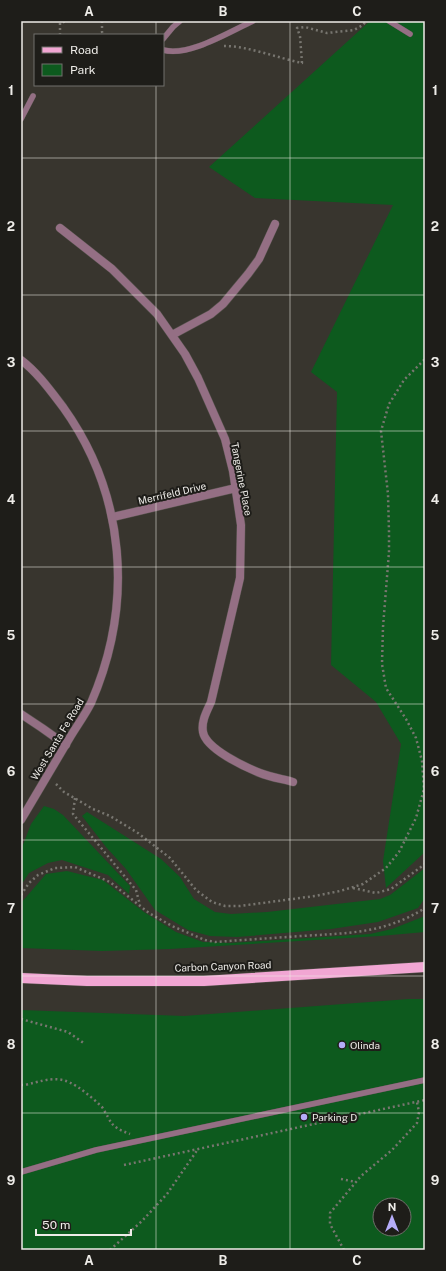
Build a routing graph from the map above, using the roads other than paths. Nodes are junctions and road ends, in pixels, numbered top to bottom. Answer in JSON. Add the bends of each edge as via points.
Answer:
{"nodes":[{"id":1,"x":180,"y":21,"type":"edge"},
{"id":2,"x":253,"y":21,"type":"edge"},
{"id":3,"x":389,"y":21,"type":"edge"},
{"id":4,"x":410,"y":34,"type":"dead end"},
{"id":5,"x":164,"y":38,"type":"edge"},
{"id":6,"x":164,"y":50,"type":"edge"},
{"id":7,"x":33,"y":96,"type":"dead end"},
{"id":8,"x":21,"y":119,"type":"edge"},
{"id":9,"x":274,"y":224,"type":"dead end"},
{"id":10,"x":60,"y":228,"type":"dead end"},
{"id":11,"x":172,"y":335,"type":"junction"},
{"id":12,"x":21,"y":360,"type":"edge"},
{"id":13,"x":236,"y":488,"type":"junction"},
{"id":14,"x":113,"y":517,"type":"junction"},
{"id":15,"x":22,"y":715,"type":"edge"},
{"id":16,"x":66,"y":745,"type":"junction"},
{"id":17,"x":293,"y":782,"type":"dead end"},
{"id":18,"x":21,"y":820,"type":"edge"},
{"id":19,"x":425,"y":967,"type":"edge"},
{"id":20,"x":21,"y":978,"type":"edge"},
{"id":21,"x":425,"y":1080,"type":"edge"},
{"id":22,"x":21,"y":1172,"type":"edge"}],
"edges":[{"from":1,"to":5,"type":"lane"},
{"from":2,"to":6,"type":"lane","via":[[193,48],[172,52]]},
{"from":3,"to":4,"type":"lane"},
{"from":7,"to":8,"type":"lane"},
{"from":9,"to":11,"type":"street","via":[[259,259],[223,304],[211,314]]},
{"from":10,"to":11,"type":"street","name":"Tangerine Place","via":[[112,269],[157,314]]},
{"from":11,"to":13,"type":"street","name":"Tangerine Place","via":[[188,360],[214,412],[225,439]]},
{"from":12,"to":14,"type":"street","name":"West Santa Fe Road","via":[[51,392],[77,427],[95,462]]},
{"from":13,"to":14,"type":"street","name":"Merrifeld Drive"},
{"from":13,"to":17,"type":"street","name":"Tangerine Place","via":[[241,525],[240,578],[211,702],[204,717],[203,732],[209,743],[237,762],[261,773]]},
{"from":14,"to":16,"type":"street","name":"West Santa Fe Road","via":[[118,573],[110,646],[90,704]]},
{"from":15,"to":16,"type":"street"},
{"from":16,"to":18,"type":"street","name":"West Santa Fe Road"},
{"from":19,"to":20,"type":"main road","name":"Carbon Canyon Road","via":[[204,981]]},
{"from":21,"to":22,"type":"lane","via":[[96,1150]]}]}
